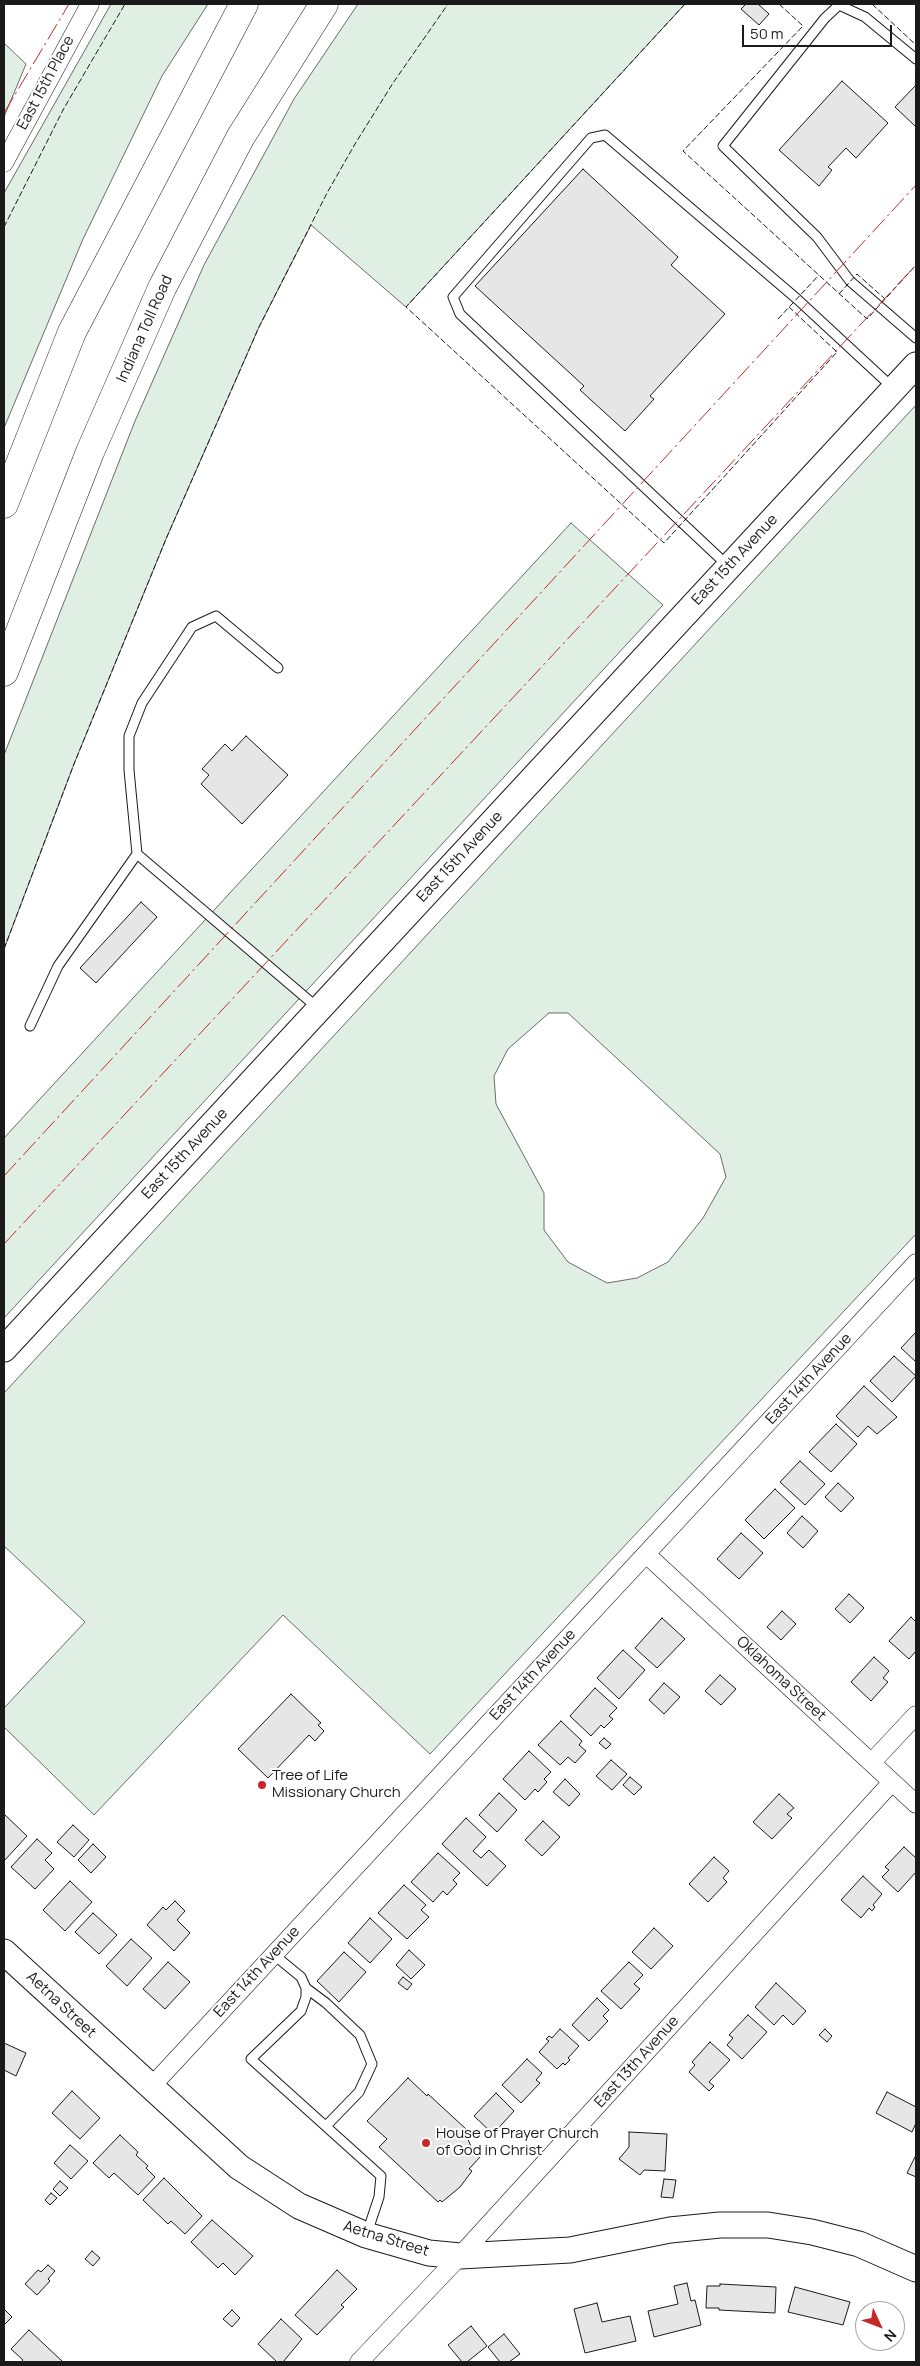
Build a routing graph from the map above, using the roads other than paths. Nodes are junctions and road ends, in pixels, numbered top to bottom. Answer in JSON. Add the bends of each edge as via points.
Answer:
{"nodes":[{"id":1,"x":90,"y":4,"type":"edge"},
{"id":2,"x":244,"y":4,"type":"edge"},
{"id":3,"x":324,"y":4,"type":"edge"},
{"id":4,"x":916,"y":59,"type":"edge"},
{"id":5,"x":4,"y":163,"type":"edge"},
{"id":6,"x":916,"y":338,"type":"edge"},
{"id":7,"x":916,"y":365,"type":"edge"},
{"id":8,"x":894,"y":389,"type":"junction"},
{"id":9,"x":4,"y":504,"type":"edge"},
{"id":10,"x":729,"y":567,"type":"junction"},
{"id":11,"x":278,"y":668,"type":"dead end"},
{"id":12,"x":4,"y":672,"type":"edge"},
{"id":13,"x":136,"y":854,"type":"junction"},
{"id":14,"x":319,"y":1009,"type":"junction"},
{"id":15,"x":30,"y":1026,"type":"dead end"},
{"id":16,"x":916,"y":1263,"type":"edge"},
{"id":17,"x":4,"y":1350,"type":"edge"},
{"id":18,"x":646,"y":1554,"type":"junction"},
{"id":19,"x":916,"y":1715,"type":"edge"},
{"id":20,"x":872,"y":1762,"type":"junction"},
{"id":21,"x":892,"y":1782,"type":"junction"},
{"id":22,"x":916,"y":1804,"type":"edge"},
{"id":23,"x":4,"y":1952,"type":"edge"},
{"id":24,"x":273,"y":1954,"type":"junction"},
{"id":25,"x":306,"y":1988,"type":"junction"},
{"id":26,"x":150,"y":2088,"type":"junction"},
{"id":27,"x":326,"y":2126,"type":"junction"},
{"id":28,"x":366,"y":2235,"type":"junction"},
{"id":29,"x":460,"y":2256,"type":"junction"},
{"id":30,"x":916,"y":2269,"type":"edge"},
{"id":31,"x":359,"y":2362,"type":"edge"}],
"edges":[{"from":1,"to":5,"type":"street","name":"East 15th Place"},
{"from":2,"to":9,"type":"highway","via":[[72,332]]},
{"from":3,"to":12,"type":"highway","name":"Indiana Toll Road","via":[[240,138],[162,288],[90,452]]},
{"from":4,"to":6,"type":"lane","via":[[864,17],[840,5],[825,18],[723,146],[817,237],[850,281]]},
{"from":7,"to":8,"type":"street","name":"East 15th Avenue"},
{"from":8,"to":10,"type":"street","name":"East 15th Avenue"},
{"from":8,"to":10,"type":"lane","via":[[796,299],[605,135],[591,138],[453,297],[460,314]]},
{"from":10,"to":14,"type":"street","name":"East 15th Avenue"},
{"from":11,"to":13,"type":"lane","via":[[216,616],[192,627],[142,703],[129,736]]},
{"from":13,"to":14,"type":"lane"},
{"from":13,"to":15,"type":"lane","via":[[58,966]]},
{"from":14,"to":17,"type":"street","name":"East 15th Avenue"},
{"from":16,"to":18,"type":"street","name":"East 14th Avenue"},
{"from":18,"to":20,"type":"street","name":"Oklahoma Street"},
{"from":18,"to":24,"type":"street","name":"East 14th Avenue"},
{"from":19,"to":20,"type":"street"},
{"from":20,"to":21,"type":"street","name":"Oklahoma Street"},
{"from":21,"to":22,"type":"street","name":"Oklahoma Street"},
{"from":21,"to":29,"type":"street","name":"East 13th Avenue"},
{"from":23,"to":26,"type":"street","name":"Aetna Street"},
{"from":24,"to":25,"type":"lane","via":[[301,1977]]},
{"from":24,"to":26,"type":"street","name":"East 14th Avenue"},
{"from":25,"to":27,"type":"lane","via":[[360,2035],[372,2064],[359,2092]]},
{"from":25,"to":27,"type":"lane","via":[[301,2011],[252,2059]]},
{"from":26,"to":28,"type":"street","name":"Aetna Street","via":[[256,2180],[299,2206]]},
{"from":27,"to":28,"type":"lane","via":[[381,2176],[379,2197]]},
{"from":28,"to":29,"type":"street","name":"Aetna Street","via":[[429,2253]]},
{"from":29,"to":30,"type":"street","name":"Aetna Street","via":[[570,2250],[670,2230],[768,2225],[851,2242]]},
{"from":29,"to":31,"type":"street","name":"East 13th Avenue"}]}
